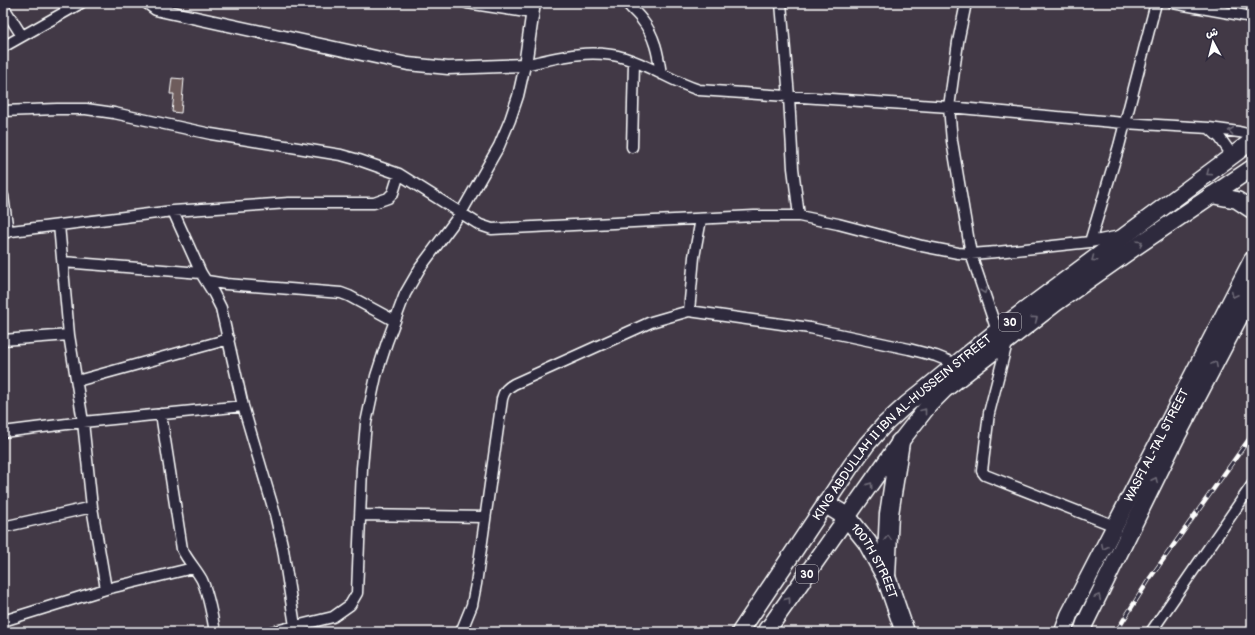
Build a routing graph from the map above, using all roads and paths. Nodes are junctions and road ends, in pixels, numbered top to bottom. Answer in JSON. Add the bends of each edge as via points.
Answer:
{"nodes":[{"id":1,"x":81,"y":3,"type":"edge"},
{"id":2,"x":148,"y":3,"type":"edge"},
{"id":3,"x":467,"y":3,"type":"edge"},
{"id":4,"x":627,"y":3,"type":"edge"},
{"id":5,"x":781,"y":3,"type":"edge"},
{"id":6,"x":966,"y":3,"type":"edge"},
{"id":7,"x":1156,"y":3,"type":"edge"},
{"id":8,"x":1172,"y":3,"type":"edge"},
{"id":9,"x":3,"y":6,"type":"edge"},
{"id":10,"x":533,"y":8,"type":"edge"},
{"id":11,"x":1252,"y":17,"type":"edge"},
{"id":12,"x":22,"y":36,"type":"junction"},
{"id":13,"x":3,"y":47,"type":"edge"},
{"id":14,"x":634,"y":62,"type":"junction"},
{"id":15,"x":524,"y":65,"type":"junction"},
{"id":16,"x":661,"y":74,"type":"junction"},
{"id":17,"x":789,"y":97,"type":"junction"},
{"id":18,"x":949,"y":107,"type":"junction"},
{"id":19,"x":3,"y":111,"type":"edge"},
{"id":20,"x":1124,"y":123,"type":"junction"},
{"id":21,"x":1209,"y":128,"type":"junction"},
{"id":22,"x":1252,"y":136,"type":"edge"},
{"id":23,"x":1252,"y":141,"type":"edge"},
{"id":24,"x":632,"y":147,"type":"dead end"},
{"id":25,"x":1232,"y":155,"type":"junction"},
{"id":26,"x":1252,"y":168,"type":"edge"},
{"id":27,"x":400,"y":174,"type":"junction"},
{"id":28,"x":1212,"y":195,"type":"junction"},
{"id":29,"x":3,"y":196,"type":"edge"},
{"id":30,"x":173,"y":210,"type":"junction"},
{"id":31,"x":1252,"y":210,"type":"edge"},
{"id":32,"x":461,"y":213,"type":"junction"},
{"id":33,"x":799,"y":216,"type":"junction"},
{"id":34,"x":701,"y":219,"type":"junction"},
{"id":35,"x":59,"y":225,"type":"junction"},
{"id":36,"x":6,"y":232,"type":"edge"},
{"id":37,"x":1126,"y":235,"type":"junction"},
{"id":38,"x":1090,"y":242,"type":"junction"},
{"id":39,"x":971,"y":254,"type":"junction"},
{"id":40,"x":1252,"y":260,"type":"edge"},
{"id":41,"x":63,"y":262,"type":"junction"},
{"id":42,"x":204,"y":277,"type":"junction"},
{"id":43,"x":1252,"y":292,"type":"edge"},
{"id":44,"x":689,"y":311,"type":"junction"},
{"id":45,"x":395,"y":321,"type":"junction"},
{"id":46,"x":69,"y":335,"type":"junction"},
{"id":47,"x":1003,"y":335,"type":"junction"},
{"id":48,"x":229,"y":339,"type":"junction"},
{"id":49,"x":3,"y":340,"type":"edge"},
{"id":50,"x":956,"y":364,"type":"junction"},
{"id":51,"x":76,"y":381,"type":"junction"},
{"id":52,"x":243,"y":406,"type":"junction"},
{"id":53,"x":161,"y":414,"type":"junction"},
{"id":54,"x":83,"y":422,"type":"junction"},
{"id":55,"x":3,"y":432,"type":"edge"},
{"id":56,"x":900,"y":442,"type":"junction"},
{"id":57,"x":1252,"y":485,"type":"edge"},
{"id":58,"x":826,"y":504,"type":"junction"},
{"id":59,"x":92,"y":507,"type":"junction"},
{"id":60,"x":360,"y":515,"type":"junction"},
{"id":61,"x":485,"y":517,"type":"junction"},
{"id":62,"x":848,"y":517,"type":"junction"},
{"id":63,"x":1115,"y":526,"type":"junction"},
{"id":64,"x":3,"y":527,"type":"edge"},
{"id":65,"x":193,"y":568,"type":"junction"},
{"id":66,"x":886,"y":577,"type":"junction"},
{"id":67,"x":106,"y":589,"type":"junction"},
{"id":68,"x":751,"y":617,"type":"junction"},
{"id":69,"x":3,"y":621,"type":"edge"},
{"id":70,"x":294,"y":626,"type":"junction"},
{"id":71,"x":768,"y":631,"type":"edge"},
{"id":72,"x":215,"y":632,"type":"edge"},
{"id":73,"x":271,"y":632,"type":"edge"},
{"id":74,"x":461,"y":632,"type":"edge"},
{"id":75,"x":740,"y":632,"type":"edge"},
{"id":76,"x":905,"y":632,"type":"edge"},
{"id":77,"x":1063,"y":632,"type":"edge"},
{"id":78,"x":1082,"y":632,"type":"edge"},
{"id":79,"x":1151,"y":632,"type":"edge"}],
"edges":[{"from":1,"to":12,"type":"street"},
{"from":2,"to":15,"type":"street","via":[[164,11],[408,64],[448,68]]},
{"from":3,"to":10,"type":"street"},
{"from":4,"to":16,"type":"street","via":[[642,18],[652,34],[658,50]]},
{"from":5,"to":17,"type":"street"},
{"from":6,"to":18,"type":"street"},
{"from":7,"to":20,"type":"street"},
{"from":8,"to":11,"type":"street"},
{"from":9,"to":12,"type":"street"},
{"from":10,"to":15,"type":"street"},
{"from":12,"to":13,"type":"street"},
{"from":14,"to":15,"type":"street","via":[[595,53],[574,54]]},
{"from":14,"to":16,"type":"street"},
{"from":14,"to":24,"type":"street"},
{"from":15,"to":32,"type":"street","via":[[518,96],[499,146]]},
{"from":16,"to":17,"type":"street","via":[[698,90]]},
{"from":17,"to":18,"type":"street"},
{"from":17,"to":33,"type":"street"},
{"from":18,"to":20,"type":"street"},
{"from":18,"to":39,"type":"street"},
{"from":19,"to":27,"type":"street","via":[[86,109],[114,113],[211,134],[341,155]]},
{"from":20,"to":21,"type":"street"},
{"from":20,"to":38,"type":"street"},
{"from":22,"to":21,"type":"street","one_way":true},
{"from":21,"to":25,"type":"street"},
{"from":23,"to":25,"type":"main road","name":"KING ABDULLAH II IBN AL-HUSSEIN STREET","number":"30"},
{"from":25,"to":37,"type":"main road","name":"KING ABDULLAH II IBN AL-HUSSEIN STREET","number":"30","one_way":true},
{"from":26,"to":28,"type":"main road","name":"KING ABDULLAH II IBN AL-HUSSEIN STREET","number":"30"},
{"from":27,"to":30,"type":"street","via":[[393,193],[388,198],[374,203],[289,203]]},
{"from":27,"to":32,"type":"street"},
{"from":28,"to":31,"type":"main road","via":[[1237,200]]},
{"from":47,"to":28,"type":"main road","name":"KING ABDULLAH II IBN AL-HUSSEIN STREET","number":"30","one_way":true,"via":[[1056,303]]},
{"from":29,"to":36,"type":"street"},
{"from":30,"to":35,"type":"street"},
{"from":30,"to":42,"type":"street"},
{"from":32,"to":34,"type":"street","via":[[492,229]]},
{"from":32,"to":45,"type":"street","via":[[420,268],[405,294]]},
{"from":33,"to":34,"type":"street"},
{"from":33,"to":39,"type":"street","via":[[922,246]]},
{"from":34,"to":44,"type":"street","via":[[694,257]]},
{"from":35,"to":36,"type":"street"},
{"from":35,"to":41,"type":"street"},
{"from":37,"to":38,"type":"street"},
{"from":37,"to":47,"type":"main road","name":"KING ABDULLAH II IBN AL-HUSSEIN STREET","number":"30","one_way":true},
{"from":38,"to":39,"type":"street"},
{"from":39,"to":47,"type":"street","one_way":true},
{"from":40,"to":63,"type":"main road","name":"WASFI AL-TAL STREET","one_way":true},
{"from":41,"to":42,"type":"street"},
{"from":41,"to":46,"type":"street"},
{"from":42,"to":45,"type":"street","via":[[226,284],[341,293]]},
{"from":42,"to":48,"type":"street","via":[[221,308]]},
{"from":78,"to":43,"type":"main road","name":"WASFI AL-TAL STREET","one_way":true,"via":[[1176,438]]},
{"from":44,"to":50,"type":"street","via":[[810,328],[909,349]]},
{"from":44,"to":61,"type":"street","via":[[651,322],[507,388],[502,399]]},
{"from":45,"to":60,"type":"street","via":[[376,376],[366,423]]},
{"from":46,"to":49,"type":"street"},
{"from":46,"to":51,"type":"street"},
{"from":47,"to":50,"type":"main road","name":"KING ABDULLAH II IBN AL-HUSSEIN STREET","number":"30"},
{"from":56,"to":47,"type":"main road","name":"KING ABDULLAH II IBN AL-HUSSEIN STREET","number":"30","one_way":true,"via":[[929,405]]},
{"from":47,"to":63,"type":"street","via":[[982,471],[985,475]]},
{"from":48,"to":51,"type":"street"},
{"from":48,"to":52,"type":"street"},
{"from":50,"to":58,"type":"main road","name":"KING ABDULLAH II IBN AL-HUSSEIN STREET","number":"30","via":[[884,425],[863,450]]},
{"from":51,"to":54,"type":"street"},
{"from":52,"to":53,"type":"street"},
{"from":52,"to":70,"type":"street","via":[[282,542]]},
{"from":53,"to":54,"type":"street"},
{"from":53,"to":65,"type":"street","via":[[182,549]]},
{"from":54,"to":55,"type":"street"},
{"from":54,"to":59,"type":"street"},
{"from":62,"to":56,"type":"main road","name":"KING ABDULLAH II IBN AL-HUSSEIN STREET","number":"30","one_way":true},
{"from":66,"to":56,"type":"highway","one_way":true,"via":[[889,514]]},
{"from":57,"to":79,"type":"street"},
{"from":58,"to":62,"type":"highway","name":"100TH STREET"},
{"from":58,"to":68,"type":"main road","name":"KING ABDULLAH II IBN AL-HUSSEIN STREET","number":"30"},
{"from":59,"to":64,"type":"street"},
{"from":59,"to":67,"type":"street"},
{"from":60,"to":61,"type":"street"},
{"from":60,"to":70,"type":"street","via":[[357,593],[354,600],[333,617]]},
{"from":61,"to":74,"type":"street","via":[[472,605]]},
{"from":62,"to":66,"type":"highway","name":"100TH STREET","via":[[867,542]]},
{"from":71,"to":62,"type":"main road","name":"KING ABDULLAH II IBN AL-HUSSEIN STREET","number":"30","one_way":true},
{"from":63,"to":77,"type":"main road","name":"WASFI AL-TAL STREET","one_way":true,"via":[[1069,615]]},
{"from":65,"to":67,"type":"street"},
{"from":65,"to":72,"type":"street","via":[[206,591]]},
{"from":66,"to":76,"type":"highway","name":"100TH STREET"},
{"from":67,"to":69,"type":"street"},
{"from":68,"to":71,"type":"main road"},
{"from":68,"to":75,"type":"main road","name":"KING ABDULLAH II IBN AL-HUSSEIN STREET","number":"30"},
{"from":70,"to":73,"type":"street"}]}
